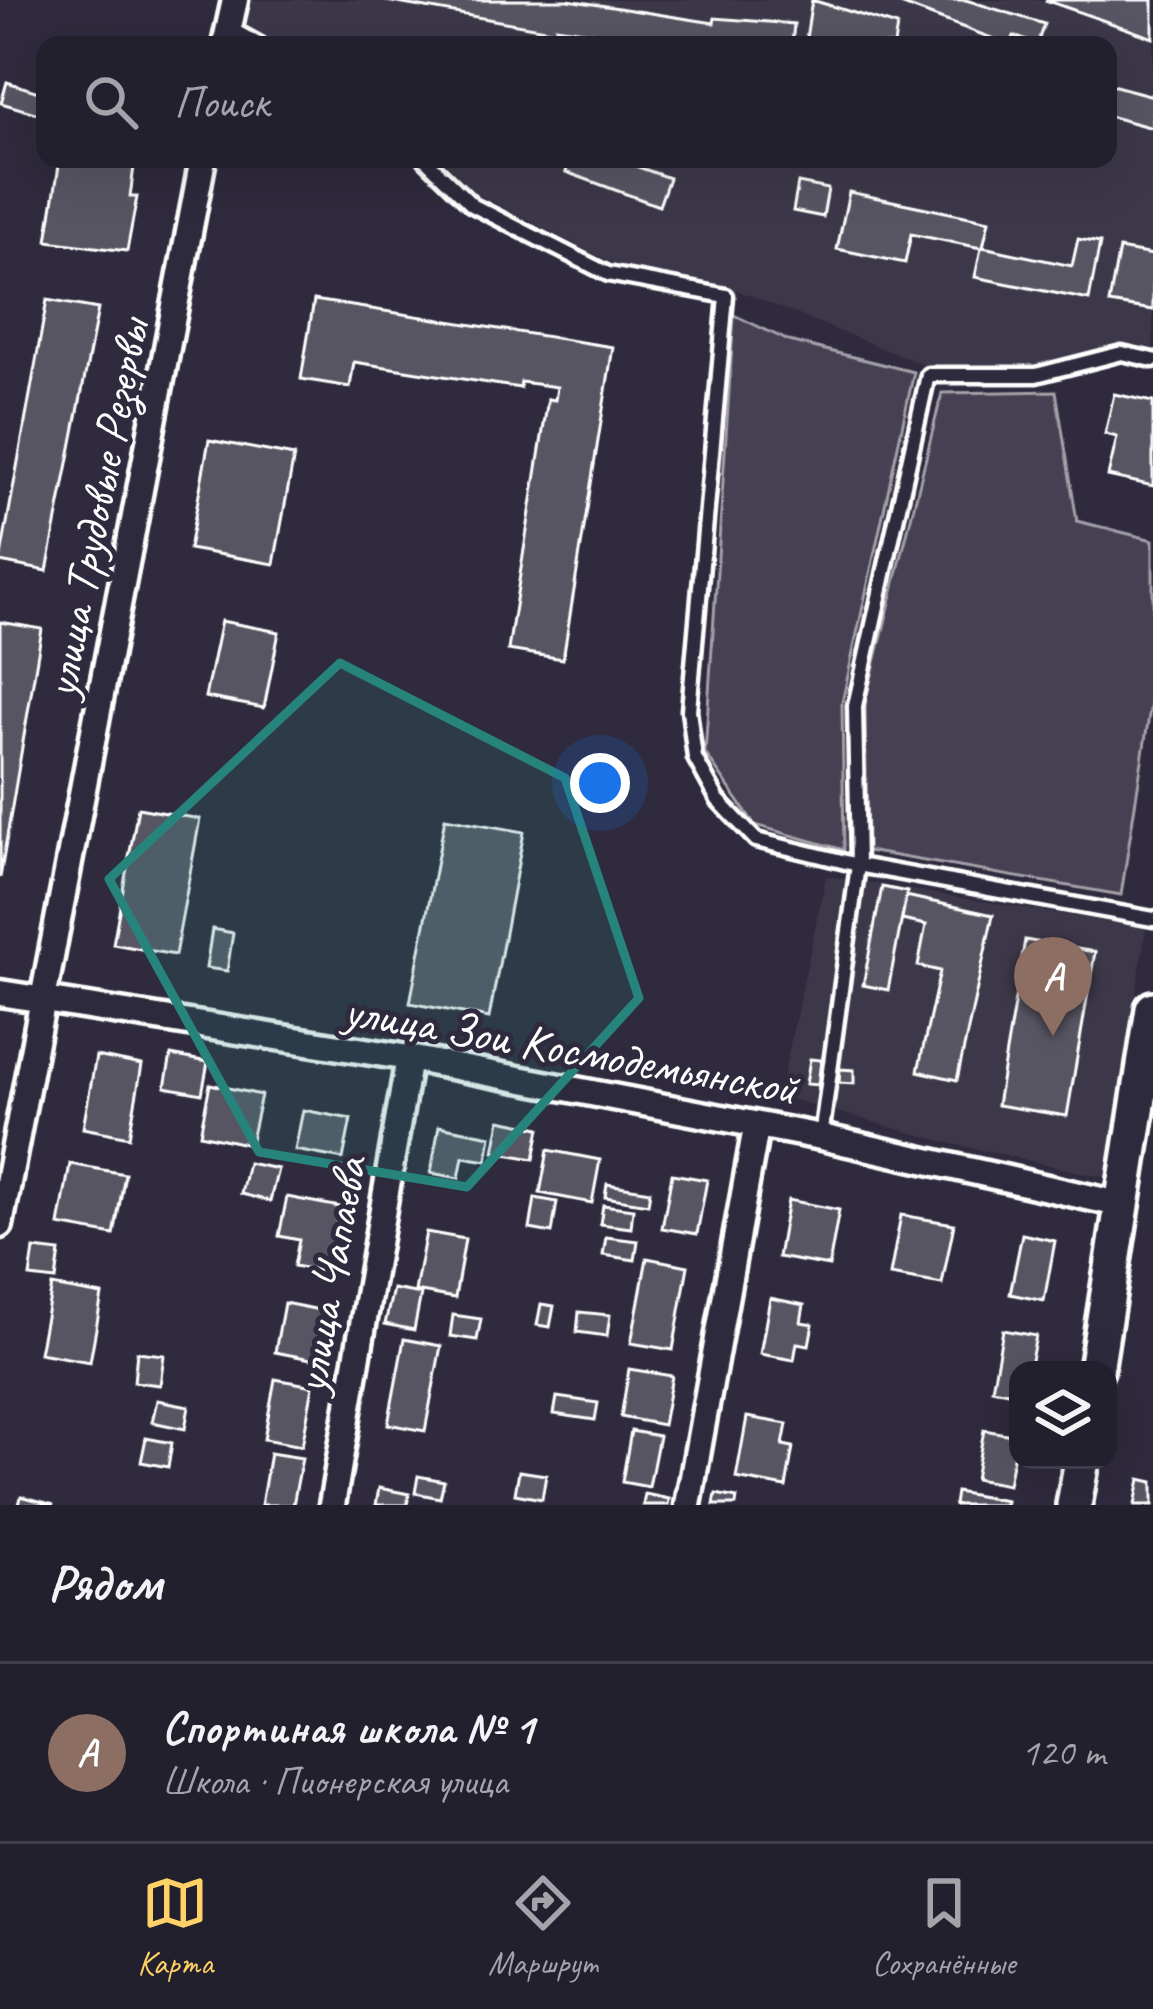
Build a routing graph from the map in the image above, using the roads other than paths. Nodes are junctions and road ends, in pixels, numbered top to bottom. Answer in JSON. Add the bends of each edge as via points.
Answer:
{"nodes":[{"id":1,"x":235,"y":0,"type":"edge"},
{"id":2,"x":226,"y":36,"type":"edge"},
{"id":3,"x":201,"y":168,"type":"edge"},
{"id":4,"x":434,"y":168,"type":"edge"},
{"id":5,"x":1153,"y":360,"type":"edge"},
{"id":6,"x":857,"y":865,"type":"junction"},
{"id":7,"x":1153,"y":919,"type":"edge"},
{"id":8,"x":0,"y":993,"type":"edge"},
{"id":9,"x":44,"y":1002,"type":"junction"},
{"id":10,"x":1153,"y":1009,"type":"edge"},
{"id":11,"x":409,"y":1058,"type":"junction"},
{"id":12,"x":1144,"y":1106,"type":"edge"},
{"id":13,"x":756,"y":1128,"type":"junction"},
{"id":14,"x":821,"y":1137,"type":"junction"},
{"id":15,"x":1123,"y":1205,"type":"junction"},
{"id":16,"x":0,"y":1225,"type":"edge"},
{"id":17,"x":1097,"y":1361,"type":"edge"},
{"id":18,"x":1080,"y":1469,"type":"edge"},
{"id":19,"x":332,"y":1505,"type":"edge"},
{"id":20,"x":688,"y":1505,"type":"edge"},
{"id":21,"x":1074,"y":1505,"type":"edge"}],
"edges":[{"from":1,"to":2,"type":"street"},
{"from":3,"to":9,"type":"street","name":"улица Трудовые Резервы"},
{"from":4,"to":6,"type":"lane","via":[[472,205],[608,274],[726,296],[689,710],[695,758],[718,800],[755,840]]},
{"from":5,"to":6,"type":"lane","via":[[1122,352],[1036,375],[928,375],[855,706]]},
{"from":6,"to":7,"type":"lane"},
{"from":6,"to":14,"type":"lane"},
{"from":8,"to":9,"type":"street","name":"улица Зои Космодемьянской"},
{"from":9,"to":11,"type":"street","name":"улица Зои Космодемьянской"},
{"from":9,"to":16,"type":"street","name":"улица Трудовые Резервы"},
{"from":10,"to":12,"type":"street"},
{"from":11,"to":13,"type":"street","name":"улица Зои Космодемьянской"},
{"from":11,"to":19,"type":"street","name":"улица Чапаева"},
{"from":12,"to":15,"type":"street"},
{"from":13,"to":14,"type":"street","name":"улица Зои Космодемьянской"},
{"from":13,"to":20,"type":"street"},
{"from":14,"to":15,"type":"street","name":"улица Зои Космодемьянской"},
{"from":15,"to":17,"type":"street"},
{"from":18,"to":21,"type":"street"}]}
